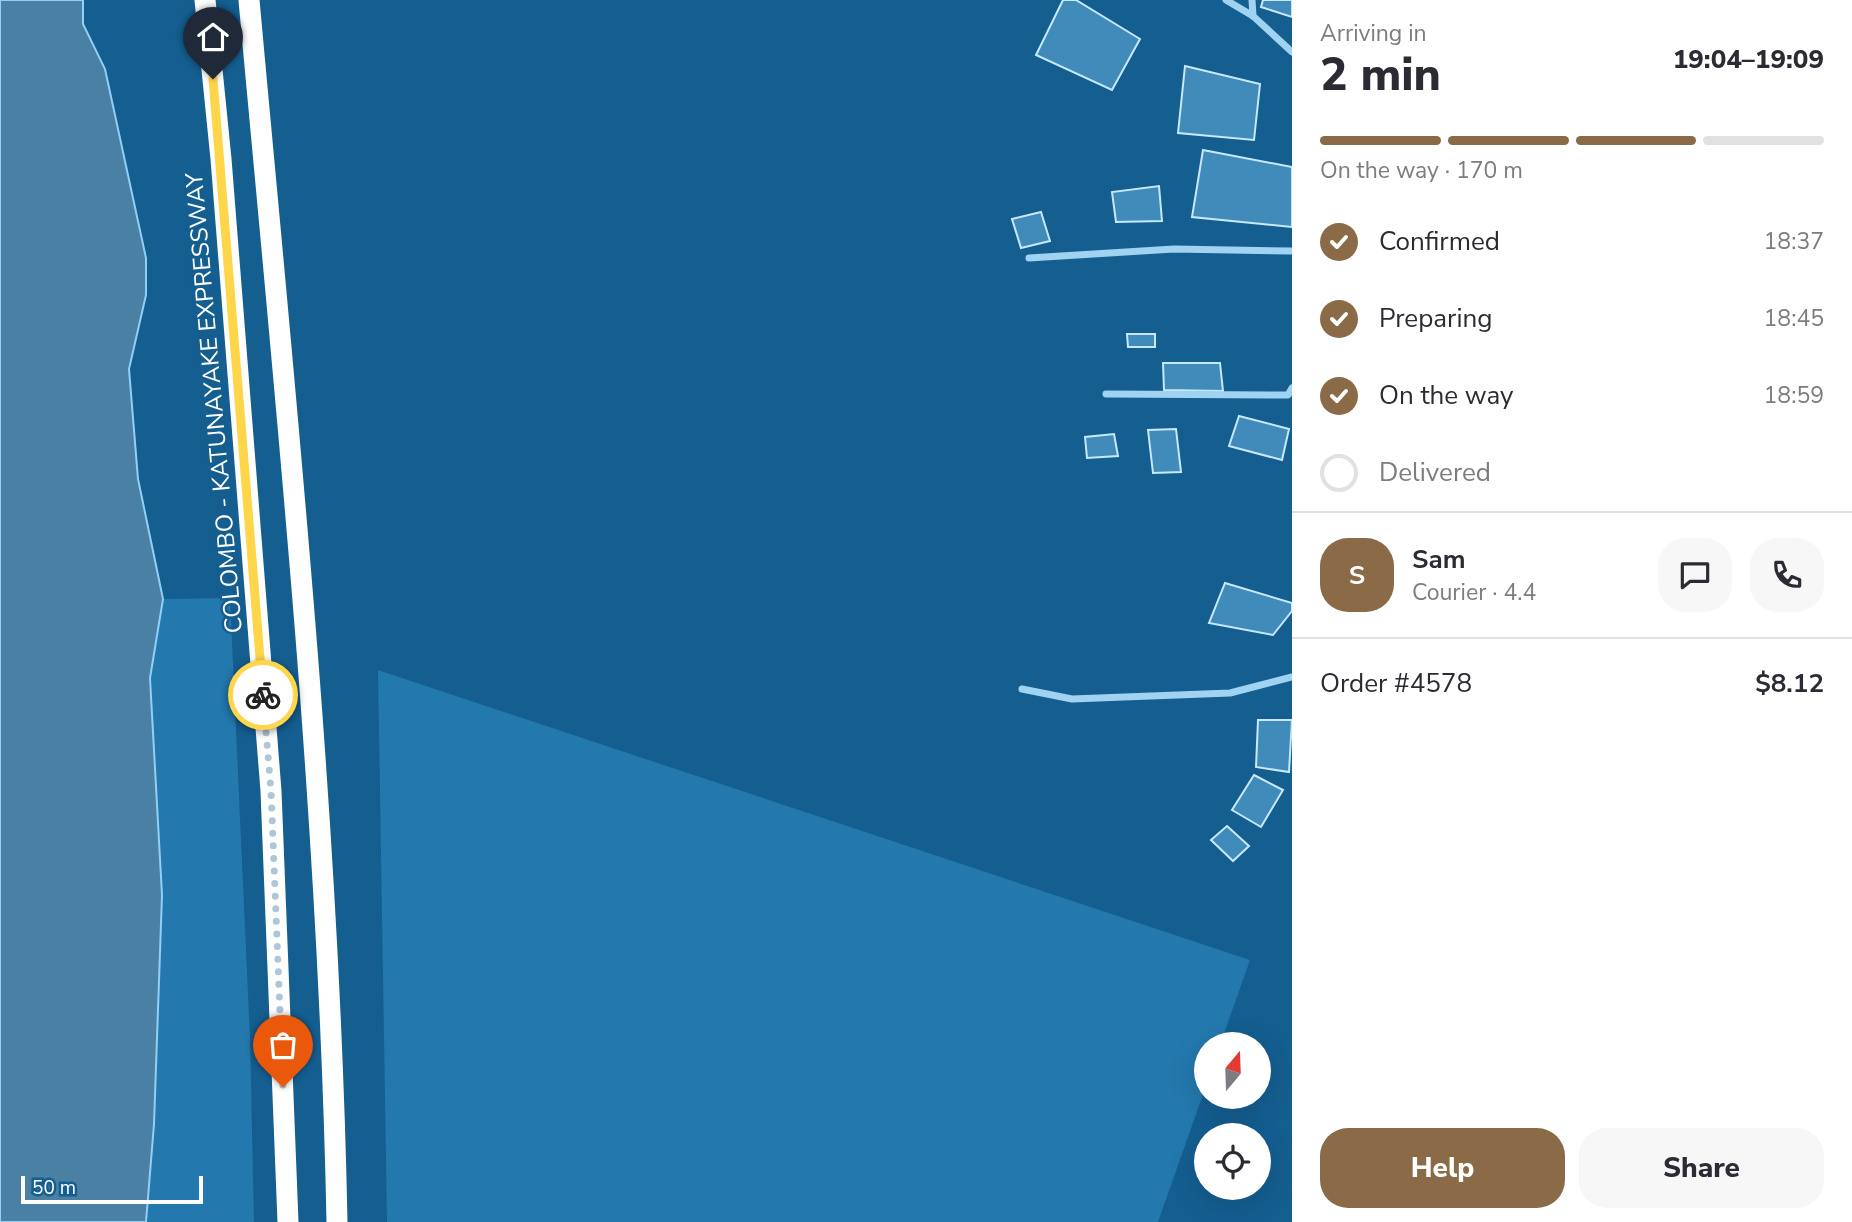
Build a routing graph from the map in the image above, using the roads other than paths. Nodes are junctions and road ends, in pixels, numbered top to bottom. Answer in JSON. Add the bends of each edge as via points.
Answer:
{"nodes":[{"id":1,"x":205,"y":0,"type":"edge"},
{"id":2,"x":249,"y":0,"type":"edge"},
{"id":3,"x":1226,"y":0,"type":"edge"},
{"id":4,"x":1252,"y":0,"type":"edge"},
{"id":5,"x":1253,"y":16,"type":"junction"},
{"id":6,"x":1292,"y":52,"type":"edge"},
{"id":7,"x":1292,"y":251,"type":"edge"},
{"id":8,"x":1029,"y":258,"type":"dead end"},
{"id":9,"x":1292,"y":388,"type":"edge"},
{"id":10,"x":1106,"y":394,"type":"dead end"},
{"id":11,"x":1292,"y":677,"type":"edge"},
{"id":12,"x":1023,"y":689,"type":"dead end"},
{"id":13,"x":288,"y":1222,"type":"edge"},
{"id":14,"x":337,"y":1222,"type":"edge"}],
"edges":[{"from":1,"to":13,"type":"highway","name":"COLOMBO - KATUNAYAKE EXPRESSWAY","via":[[271,791]]},
{"from":2,"to":14,"type":"highway","via":[[310,671]]},
{"from":3,"to":5,"type":"street"},
{"from":4,"to":5,"type":"street"},
{"from":5,"to":6,"type":"street"},
{"from":7,"to":8,"type":"street","via":[[1174,249]]},
{"from":9,"to":10,"type":"street","via":[[1288,395]]},
{"from":11,"to":12,"type":"street","via":[[1230,693],[1072,699]]}]}
